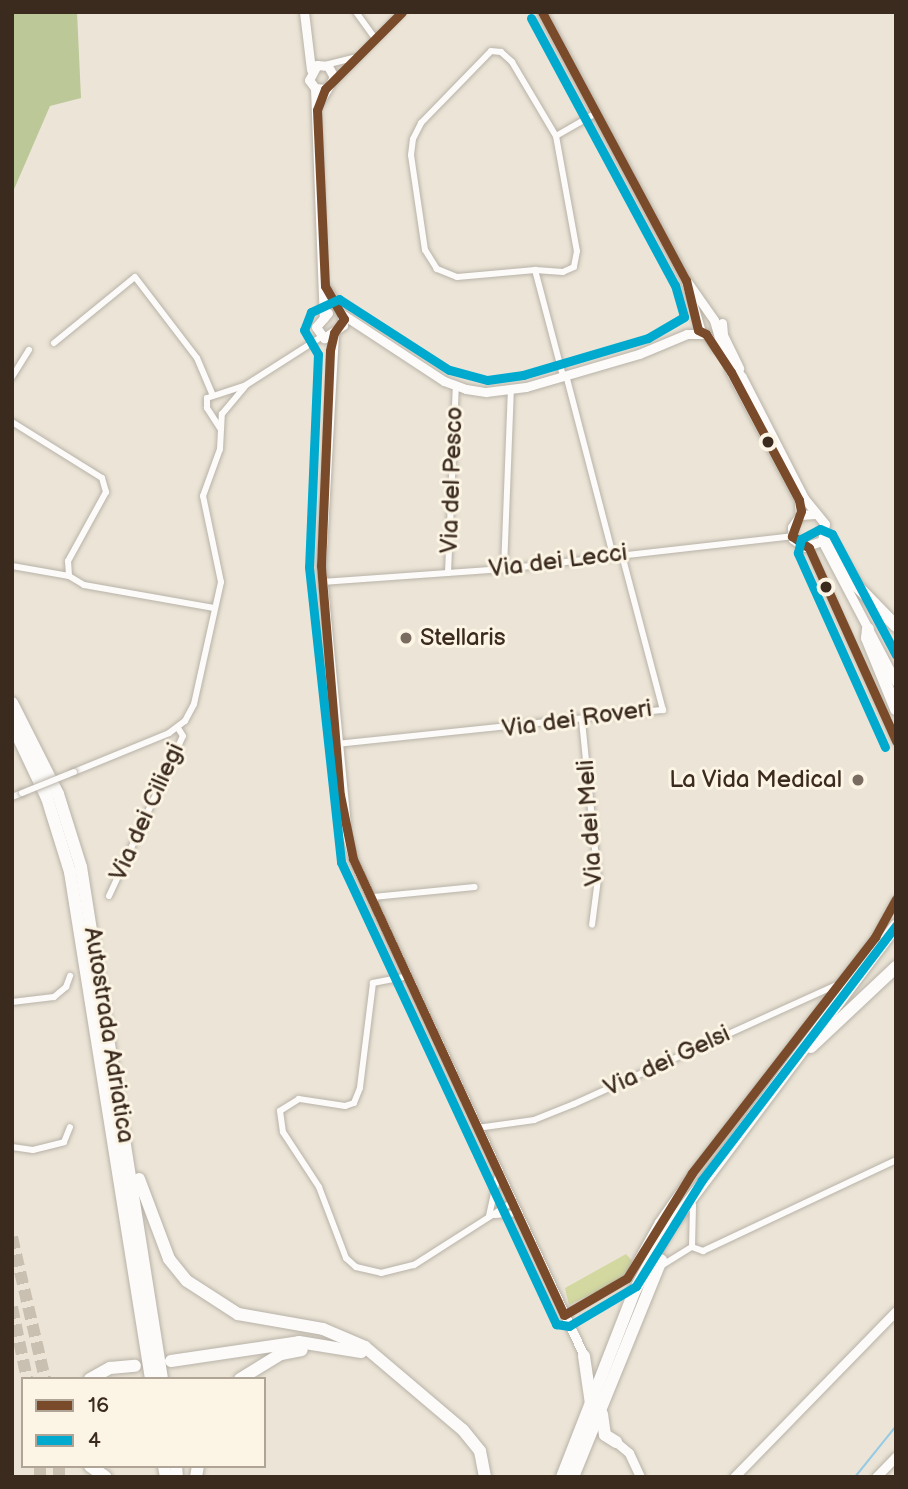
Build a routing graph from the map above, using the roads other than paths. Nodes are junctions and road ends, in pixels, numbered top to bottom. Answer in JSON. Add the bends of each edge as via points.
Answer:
{"nodes":[{"id":1,"x":304,"y":12,"type":"edge"},
{"id":2,"x":356,"y":12,"type":"edge"},
{"id":3,"x":402,"y":12,"type":"edge"},
{"id":4,"x":542,"y":12,"type":"edge"},
{"id":5,"x":375,"y":38,"type":"junction"},
{"id":6,"x":308,"y":48,"type":"junction"},
{"id":7,"x":356,"y":57,"type":"junction"},
{"id":8,"x":323,"y":64,"type":"junction"},
{"id":9,"x":311,"y":70,"type":"junction"},
{"id":10,"x":333,"y":82,"type":"junction"},
{"id":11,"x":320,"y":89,"type":"junction"},
{"id":12,"x":596,"y":113,"type":"junction"},
{"id":13,"x":556,"y":136,"type":"junction"},
{"id":14,"x":535,"y":270,"type":"junction"},
{"id":15,"x":685,"y":280,"type":"junction"},
{"id":16,"x":325,"y":286,"type":"junction"},
{"id":17,"x":340,"y":313,"type":"junction"},
{"id":18,"x":708,"y":316,"type":"junction"},
{"id":19,"x":324,"y":318,"type":"junction"},
{"id":20,"x":698,"y":320,"type":"junction"},
{"id":21,"x":722,"y":323,"type":"dead end"},
{"id":22,"x":337,"y":330,"type":"junction"},
{"id":23,"x":364,"y":330,"type":"junction"},
{"id":24,"x":707,"y":332,"type":"junction"},
{"id":25,"x":687,"y":334,"type":"junction"},
{"id":26,"x":320,"y":335,"type":"junction"},
{"id":27,"x":54,"y":343,"type":"dead end"},
{"id":28,"x":29,"y":350,"type":"dead end"},
{"id":29,"x":330,"y":351,"type":"junction"},
{"id":30,"x":565,"y":376,"type":"junction"},
{"id":31,"x":12,"y":377,"type":"edge"},
{"id":32,"x":742,"y":377,"type":"junction"},
{"id":33,"x":246,"y":385,"type":"junction"},
{"id":34,"x":456,"y":386,"type":"junction"},
{"id":35,"x":511,"y":390,"type":"junction"},
{"id":36,"x":221,"y":392,"type":"junction"},
{"id":37,"x":212,"y":393,"type":"junction"},
{"id":38,"x":229,"y":403,"type":"junction"},
{"id":39,"x":213,"y":414,"type":"junction"},
{"id":40,"x":222,"y":414,"type":"junction"},
{"id":41,"x":12,"y":422,"type":"edge"},
{"id":42,"x":220,"y":428,"type":"junction"},
{"id":43,"x":815,"y":514,"type":"junction"},
{"id":44,"x":800,"y":515,"type":"junction"},
{"id":45,"x":792,"y":536,"type":"junction"},
{"id":46,"x":824,"y":538,"type":"junction"},
{"id":47,"x":809,"y":548,"type":"junction"},
{"id":48,"x":622,"y":555,"type":"junction"},
{"id":49,"x":613,"y":556,"type":"junction"},
{"id":50,"x":12,"y":566,"type":"edge"},
{"id":51,"x":504,"y":569,"type":"junction"},
{"id":52,"x":448,"y":573,"type":"junction"},
{"id":53,"x":68,"y":576,"type":"junction"},
{"id":54,"x":322,"y":582,"type":"junction"},
{"id":55,"x":214,"y":608,"type":"junction"},
{"id":56,"x":896,"y":626,"type":"edge"},
{"id":57,"x":868,"y":629,"type":"junction"},
{"id":58,"x":896,"y":682,"type":"edge"},
{"id":59,"x":12,"y":703,"type":"edge"},
{"id":60,"x":896,"y":709,"type":"edge"},
{"id":61,"x":582,"y":721,"type":"junction"},
{"id":62,"x":12,"y":724,"type":"edge"},
{"id":63,"x":178,"y":728,"type":"junction"},
{"id":64,"x":896,"y":742,"type":"edge"},
{"id":65,"x":336,"y":744,"type":"junction"},
{"id":66,"x":12,"y":797,"type":"edge"},
{"id":67,"x":475,"y":887,"type":"dead end"},
{"id":68,"x":109,"y":896,"type":"dead end"},
{"id":69,"x":373,"y":897,"type":"junction"},
{"id":70,"x":896,"y":899,"type":"edge"},
{"id":71,"x":896,"y":924,"type":"edge"},
{"id":72,"x":592,"y":925,"type":"dead end"},
{"id":73,"x":891,"y":935,"type":"edge"},
{"id":74,"x":896,"y":967,"type":"edge"},
{"id":75,"x":848,"y":972,"type":"junction"},
{"id":76,"x":70,"y":975,"type":"dead end"},
{"id":77,"x":409,"y":976,"type":"junction"},
{"id":78,"x":103,"y":997,"type":"junction"},
{"id":79,"x":12,"y":1002,"type":"edge"},
{"id":80,"x":811,"y":1047,"type":"junction"},
{"id":81,"x":70,"y":1126,"type":"dead end"},
{"id":82,"x":477,"y":1128,"type":"junction"},
{"id":83,"x":12,"y":1147,"type":"edge"},
{"id":84,"x":896,"y":1160,"type":"edge"},
{"id":85,"x":498,"y":1175,"type":"junction"},
{"id":86,"x":122,"y":1199,"type":"junction"},
{"id":87,"x":495,"y":1200,"type":"junction"},
{"id":88,"x":509,"y":1200,"type":"junction"},
{"id":89,"x":693,"y":1205,"type":"junction"},
{"id":90,"x":516,"y":1213,"type":"junction"},
{"id":91,"x":489,"y":1216,"type":"junction"},
{"id":92,"x":692,"y":1247,"type":"junction"},
{"id":93,"x":654,"y":1272,"type":"junction"},
{"id":94,"x":896,"y":1311,"type":"edge"},
{"id":95,"x":564,"y":1315,"type":"junction"},
{"id":96,"x":620,"y":1330,"type":"junction"},
{"id":97,"x":584,"y":1356,"type":"junction"},
{"id":98,"x":171,"y":1361,"type":"dead end"},
{"id":99,"x":135,"y":1366,"type":"dead end"},
{"id":100,"x":386,"y":1366,"type":"junction"},
{"id":101,"x":94,"y":1377,"type":"edge"},
{"id":102,"x":143,"y":1377,"type":"edge"},
{"id":103,"x":150,"y":1377,"type":"edge"},
{"id":104,"x":162,"y":1377,"type":"edge"},
{"id":105,"x":243,"y":1377,"type":"edge"},
{"id":106,"x":603,"y":1406,"type":"junction"},
{"id":107,"x":591,"y":1413,"type":"junction"},
{"id":108,"x":616,"y":1442,"type":"junction"},
{"id":109,"x":586,"y":1449,"type":"junction"},
{"id":110,"x":896,"y":1456,"type":"edge"},
{"id":111,"x":483,"y":1474,"type":"edge"},
{"id":112,"x":562,"y":1477,"type":"edge"},
{"id":113,"x":573,"y":1477,"type":"edge"},
{"id":114,"x":640,"y":1477,"type":"edge"},
{"id":115,"x":734,"y":1477,"type":"edge"},
{"id":116,"x":876,"y":1477,"type":"edge"}],
"edges":[{"from":1,"to":6,"type":"street"},
{"from":2,"to":5,"type":"street"},
{"from":3,"to":5,"type":"street"},
{"from":4,"to":12,"type":"street"},
{"from":5,"to":7,"type":"street"},
{"from":6,"to":8,"type":"street"},
{"from":6,"to":9,"type":"street"},
{"from":7,"to":8,"type":"street"},
{"from":7,"to":10,"type":"street"},
{"from":8,"to":9,"type":"street"},
{"from":8,"to":10,"type":"street","via":[[333,72]]},
{"from":9,"to":11,"type":"street","via":[[309,80]]},
{"from":10,"to":11,"type":"street"},
{"from":11,"to":16,"type":"street","via":[[317,110]]},
{"from":12,"to":13,"type":"street"},
{"from":12,"to":15,"type":"street"},
{"from":13,"to":14,"type":"street","via":[[577,251],[574,267],[563,272]]},
{"from":13,"to":14,"type":"street","via":[[512,62],[501,52],[491,51],[421,123],[413,139],[411,155],[425,250],[437,269],[457,278]]},
{"from":14,"to":30,"type":"street"},
{"from":15,"to":18,"type":"street"},
{"from":15,"to":20,"type":"street"},
{"from":16,"to":17,"type":"street"},
{"from":16,"to":19,"type":"street"},
{"from":17,"to":19,"type":"street","via":[[331,312]]},
{"from":17,"to":22,"type":"street"},
{"from":17,"to":23,"type":"street"},
{"from":18,"to":20,"type":"street"},
{"from":18,"to":24,"type":"street","via":[[715,322]]},
{"from":19,"to":26,"type":"street"},
{"from":20,"to":24,"type":"street"},
{"from":20,"to":25,"type":"street"},
{"from":21,"to":32,"type":"street"},
{"from":22,"to":23,"type":"street"},
{"from":22,"to":26,"type":"street"},
{"from":22,"to":29,"type":"street"},
{"from":23,"to":34,"type":"street"},
{"from":24,"to":25,"type":"street"},
{"from":24,"to":32,"type":"street"},
{"from":24,"to":44,"type":"street","via":[[799,500]]},
{"from":25,"to":30,"type":"street","via":[[652,350]]},
{"from":26,"to":29,"type":"street"},
{"from":26,"to":33,"type":"street"},
{"from":27,"to":37,"type":"street","via":[[135,277],[197,358]]},
{"from":28,"to":31,"type":"street"},
{"from":29,"to":54,"type":"street"},
{"from":30,"to":35,"type":"street"},
{"from":30,"to":49,"type":"street"},
{"from":32,"to":43,"type":"street"},
{"from":33,"to":36,"type":"street"},
{"from":33,"to":38,"type":"street"},
{"from":34,"to":35,"type":"street","via":[[486,392]]},
{"from":34,"to":52,"type":"street","name":"Via del Pesco"},
{"from":35,"to":51,"type":"street"},
{"from":36,"to":37,"type":"street"},
{"from":36,"to":38,"type":"street"},
{"from":37,"to":39,"type":"street","via":[[205,404]]},
{"from":38,"to":40,"type":"street"},
{"from":39,"to":40,"type":"street"},
{"from":39,"to":42,"type":"street"},
{"from":40,"to":42,"type":"street"},
{"from":41,"to":53,"type":"street","via":[[103,478],[106,492],[68,561]]},
{"from":42,"to":55,"type":"street","via":[[220,449],[203,496],[221,572]]},
{"from":43,"to":44,"type":"street"},
{"from":43,"to":46,"type":"street","via":[[825,524]]},
{"from":44,"to":45,"type":"street","via":[[793,523]]},
{"from":45,"to":47,"type":"street"},
{"from":45,"to":48,"type":"street","name":"Via dei Lecci"},
{"from":46,"to":47,"type":"street"},
{"from":46,"to":56,"type":"highway","via":[[857,586]]},
{"from":46,"to":57,"type":"street"},
{"from":47,"to":64,"type":"street"},
{"from":48,"to":49,"type":"street","name":"Via dei Lecci"},
{"from":48,"to":61,"type":"street","name":"Via dei Roveri","via":[[663,710]]},
{"from":49,"to":51,"type":"street","name":"Via dei Lecci"},
{"from":50,"to":53,"type":"street"},
{"from":51,"to":52,"type":"street","name":"Via dei Lecci"},
{"from":52,"to":54,"type":"street","name":"Via dei Lecci"},
{"from":53,"to":55,"type":"street","via":[[85,585]]},
{"from":54,"to":65,"type":"street"},
{"from":55,"to":63,"type":"street","via":[[194,704]]},
{"from":57,"to":58,"type":"street"},
{"from":57,"to":60,"type":"highway","via":[[867,638]]},
{"from":59,"to":78,"type":"highway","name":"Autostrada Adriatica","via":[[34,742],[70,830]]},
{"from":61,"to":65,"type":"street","name":"Via dei Roveri"},
{"from":61,"to":72,"type":"street","name":"Via dei Meli","via":[[598,879]]},
{"from":62,"to":86,"type":"highway","name":"Autostrada Adriatica","via":[[47,798],[70,872]]},
{"from":63,"to":66,"type":"street","bridge":true},
{"from":63,"to":68,"type":"street","name":"Via dei Ciliegi","via":[[183,736]]},
{"from":65,"to":69,"type":"street","via":[[346,835]]},
{"from":67,"to":69,"type":"street"},
{"from":69,"to":77,"type":"street"},
{"from":70,"to":75,"type":"street"},
{"from":71,"to":73,"type":"highway"},
{"from":73,"to":80,"type":"highway"},
{"from":73,"to":96,"type":"highway","via":[[676,1215],[635,1290]]},
{"from":74,"to":80,"type":"highway"},
{"from":75,"to":82,"type":"street","name":"Via dei Gelsi","via":[[818,995],[792,1002],[575,1104],[534,1120]]},
{"from":75,"to":95,"type":"street","via":[[692,1173],[627,1278]]},
{"from":76,"to":79,"type":"street","via":[[66,987],[54,997]]},
{"from":77,"to":82,"type":"street"},
{"from":77,"to":91,"type":"street","via":[[373,983],[360,1088],[354,1103],[345,1106],[299,1099],[280,1111],[283,1132],[319,1187],[346,1258],[356,1267],[381,1273],[414,1265],[435,1256]]},
{"from":78,"to":100,"type":"highway","via":[[141,1190],[169,1259],[187,1281],[223,1307],[253,1319],[323,1329],[365,1347]]},
{"from":78,"to":104,"type":"highway","name":"Autostrada Adriatica"},
{"from":80,"to":89,"type":"highway"},
{"from":81,"to":83,"type":"street","via":[[64,1142],[33,1150]]},
{"from":82,"to":85,"type":"street"},
{"from":84,"to":92,"type":"street","via":[[703,1251]]},
{"from":85,"to":87,"type":"street"},
{"from":85,"to":88,"type":"street"},
{"from":86,"to":102,"type":"highway"},
{"from":86,"to":103,"type":"highway","name":"Autostrada Adriatica"},
{"from":87,"to":88,"type":"street"},
{"from":87,"to":91,"type":"street"},
{"from":88,"to":90,"type":"street"},
{"from":88,"to":91,"type":"street"},
{"from":89,"to":92,"type":"street"},
{"from":89,"to":93,"type":"highway"},
{"from":90,"to":91,"type":"street"},
{"from":90,"to":95,"type":"street"},
{"from":92,"to":93,"type":"street"},
{"from":93,"to":106,"type":"highway"},
{"from":94,"to":115,"type":"street"},
{"from":95,"to":97,"type":"street"},
{"from":96,"to":97,"type":"highway","via":[[603,1360]]},
{"from":96,"to":107,"type":"highway"},
{"from":97,"to":107,"type":"highway"},
{"from":98,"to":100,"type":"highway","via":[[299,1342],[346,1347]]},
{"from":99,"to":101,"type":"highway","via":[[110,1368]]},
{"from":100,"to":105,"type":"highway","via":[[348,1352],[312,1348],[281,1354]]},
{"from":100,"to":111,"type":"highway","via":[[472,1450]]},
{"from":106,"to":108,"type":"highway","via":[[600,1424],[605,1435]]},
{"from":106,"to":109,"type":"highway"},
{"from":107,"to":112,"type":"highway"},
{"from":108,"to":109,"type":"highway"},
{"from":108,"to":114,"type":"street","via":[[629,1454]]},
{"from":109,"to":113,"type":"highway"},
{"from":110,"to":116,"type":"street"}]}
